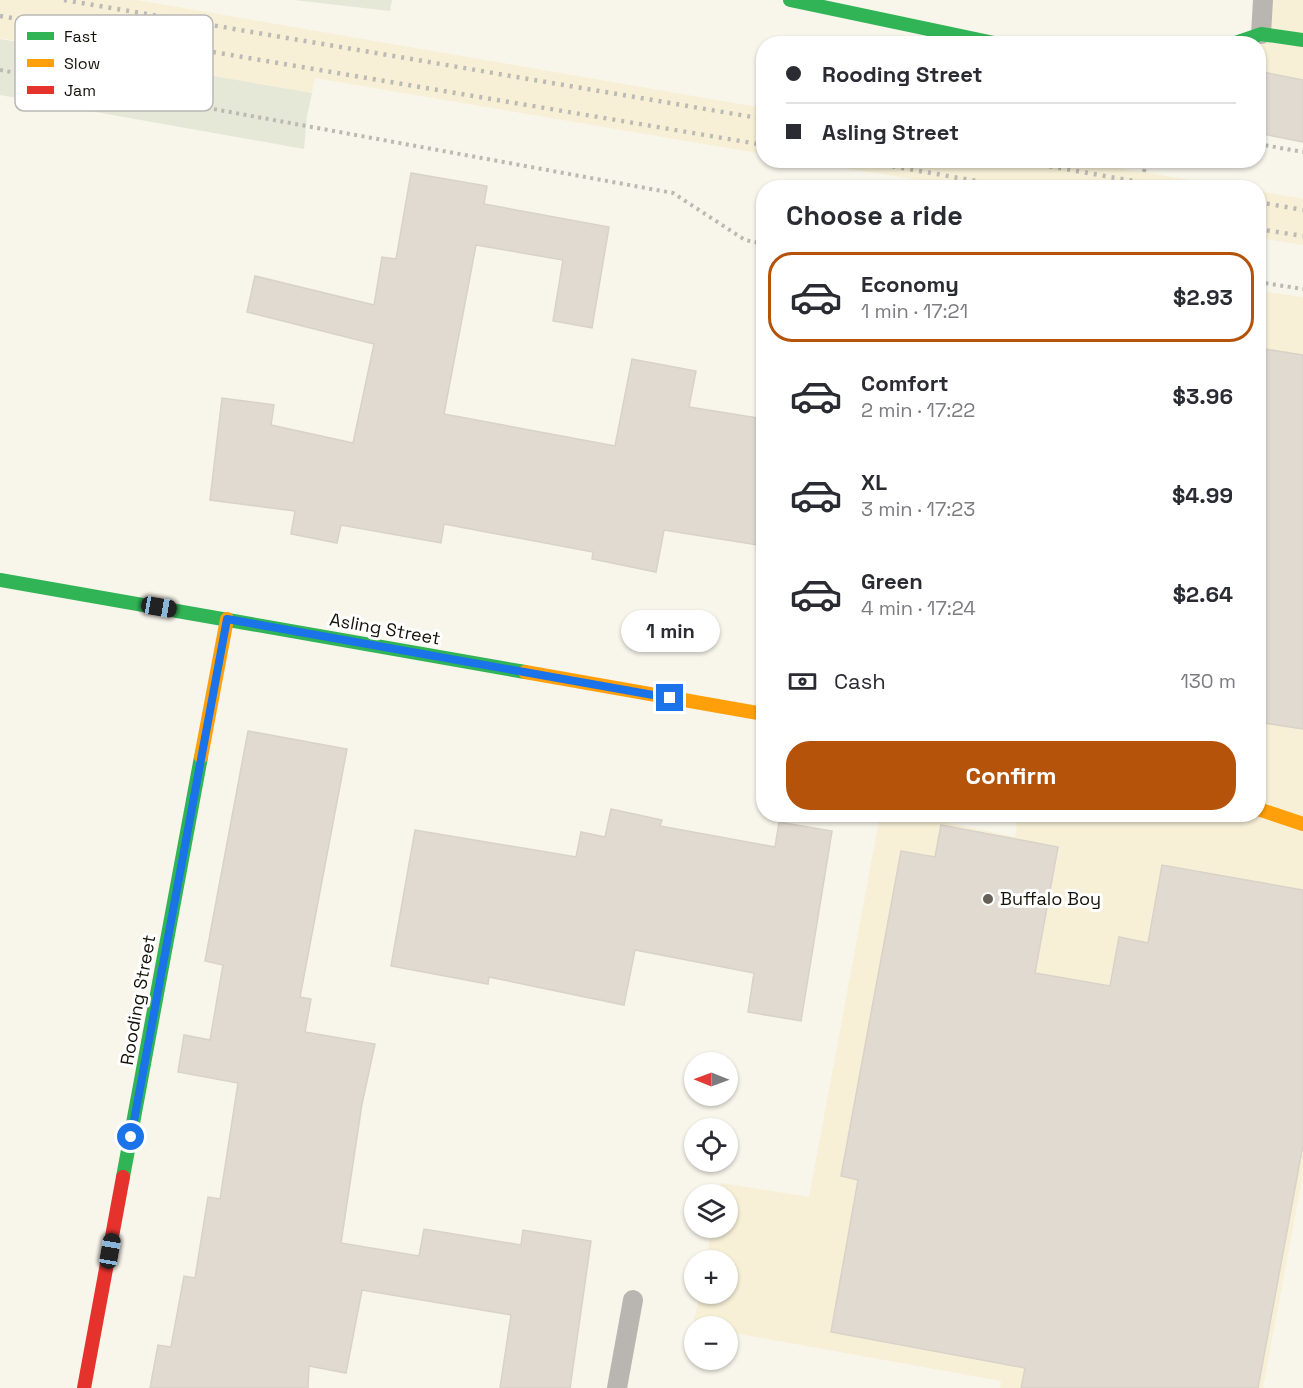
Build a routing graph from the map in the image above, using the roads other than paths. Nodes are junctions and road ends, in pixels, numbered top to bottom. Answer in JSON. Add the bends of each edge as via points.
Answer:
{"nodes":[{"id":1,"x":790,"y":0,"type":"edge"},
{"id":2,"x":1263,"y":0,"type":"edge"},
{"id":3,"x":1261,"y":34,"type":"junction"},
{"id":4,"x":961,"y":36,"type":"edge"},
{"id":5,"x":1255,"y":36,"type":"edge"},
{"id":6,"x":1303,"y":40,"type":"edge"},
{"id":7,"x":0,"y":580,"type":"edge"},
{"id":8,"x":227,"y":619,"type":"junction"},
{"id":9,"x":756,"y":713,"type":"edge"},
{"id":10,"x":1266,"y":812,"type":"edge"},
{"id":11,"x":1303,"y":824,"type":"edge"},
{"id":12,"x":633,"y":1300,"type":"dead end"},
{"id":13,"x":84,"y":1388,"type":"edge"},
{"id":14,"x":617,"y":1388,"type":"edge"}],
"edges":[{"from":1,"to":4,"type":"street"},
{"from":2,"to":3,"type":"lane"},
{"from":3,"to":5,"type":"street"},
{"from":3,"to":6,"type":"street"},
{"from":7,"to":8,"type":"street","name":"Asling Street"},
{"from":8,"to":9,"type":"street","name":"Asling Street"},
{"from":8,"to":13,"type":"street","name":"Rooding Street"},
{"from":10,"to":11,"type":"street"},
{"from":12,"to":14,"type":"lane"}]}
